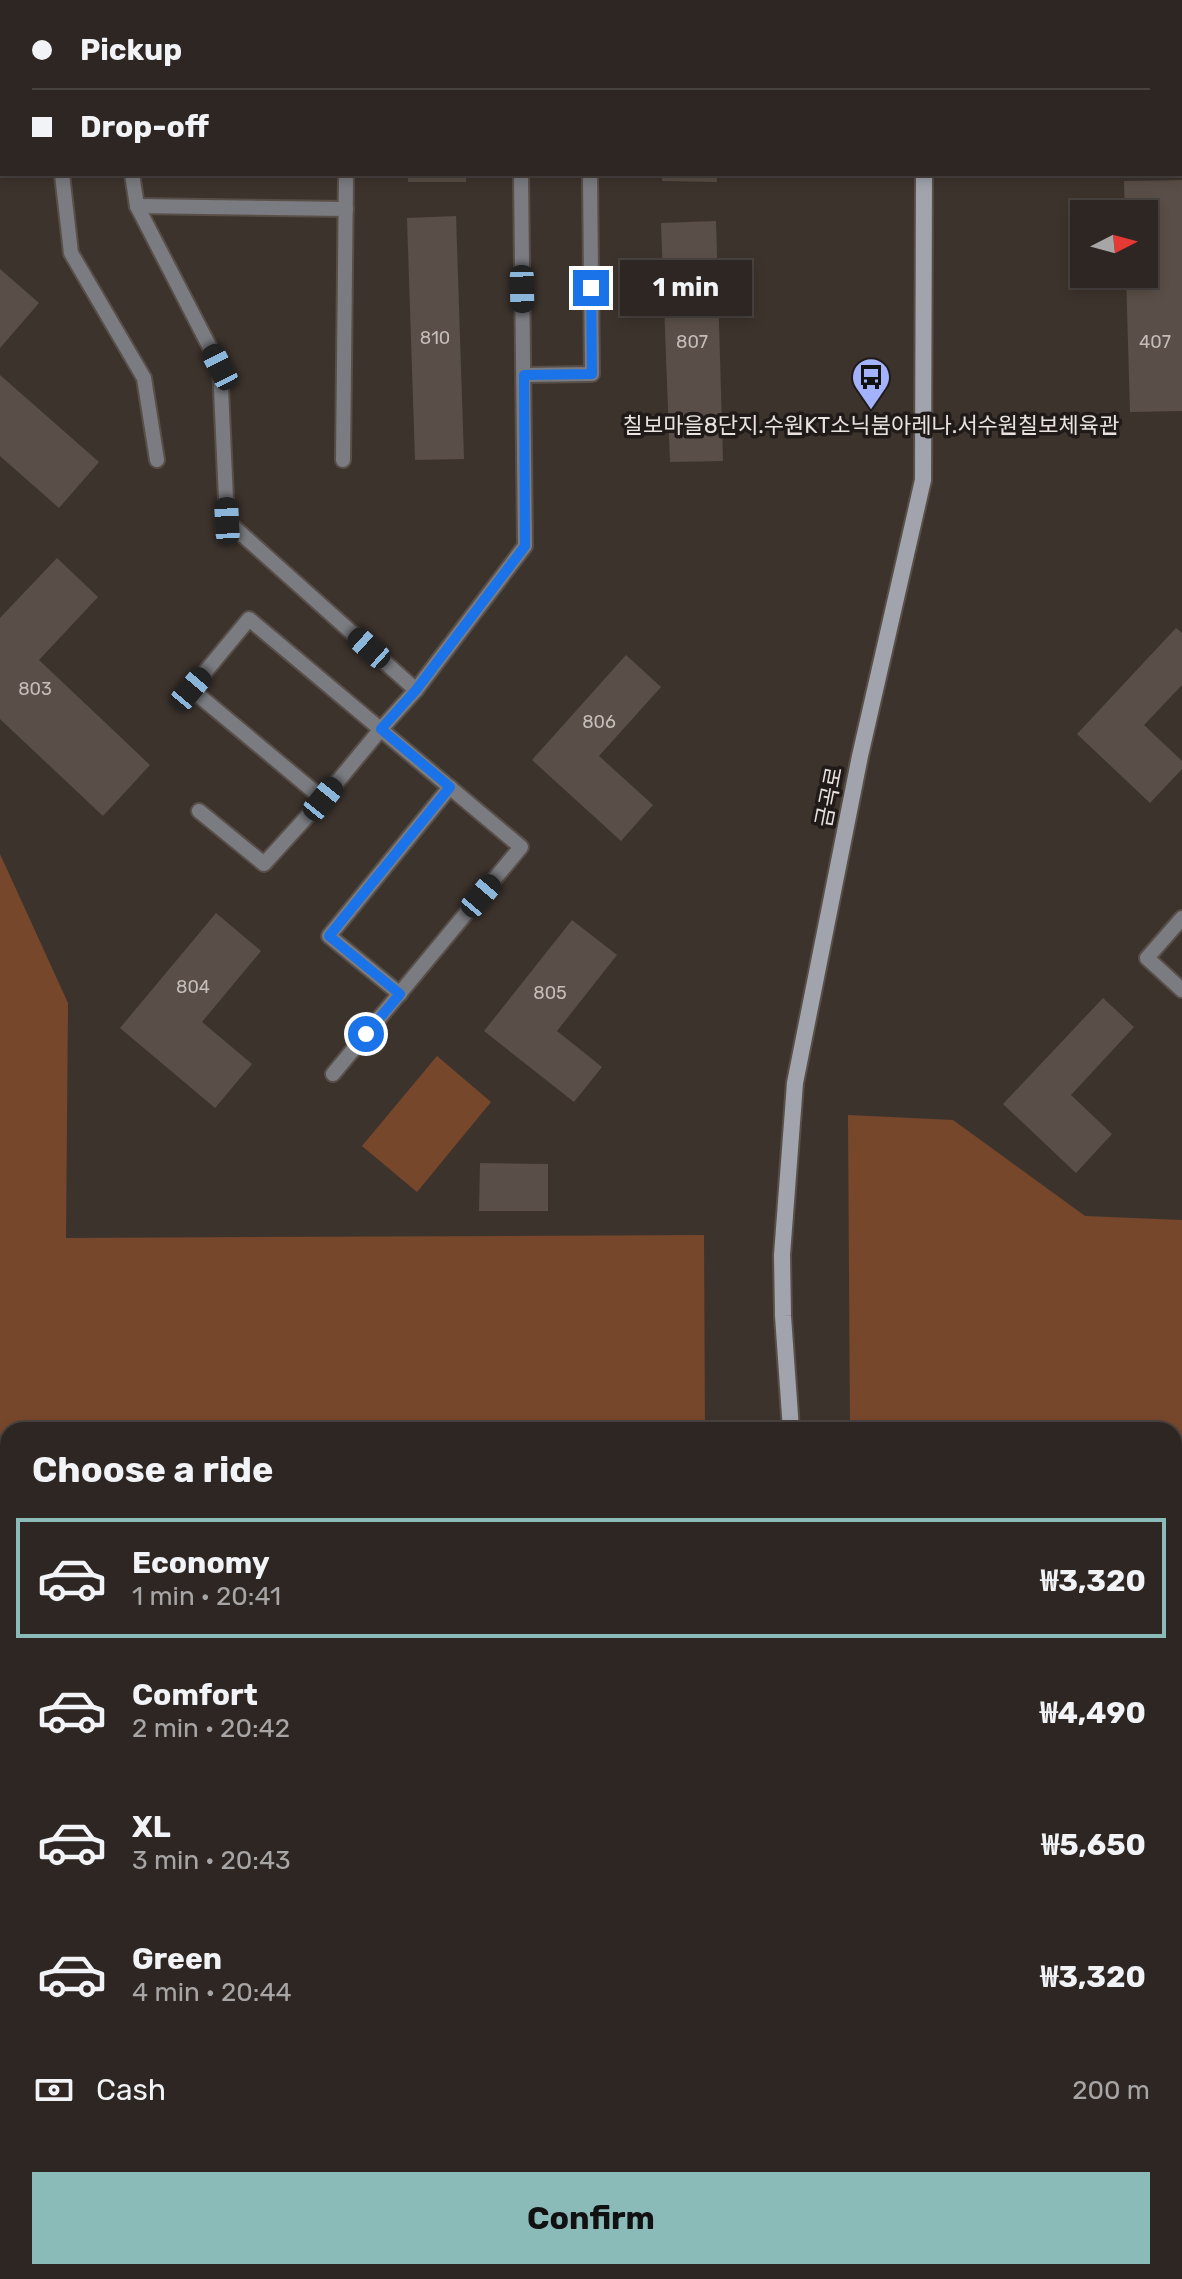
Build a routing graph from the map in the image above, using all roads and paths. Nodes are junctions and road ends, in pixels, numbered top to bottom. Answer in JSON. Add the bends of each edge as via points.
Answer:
{"nodes":[{"id":1,"x":62,"y":176,"type":"edge"},
{"id":2,"x":132,"y":176,"type":"edge"},
{"id":3,"x":346,"y":176,"type":"edge"},
{"id":4,"x":521,"y":176,"type":"edge"},
{"id":5,"x":590,"y":176,"type":"edge"},
{"id":6,"x":924,"y":176,"type":"edge"},
{"id":7,"x":137,"y":206,"type":"junction"},
{"id":8,"x":346,"y":209,"type":"junction"},
{"id":9,"x":524,"y":375,"type":"junction"},
{"id":10,"x":157,"y":460,"type":"dead end"},
{"id":11,"x":343,"y":460,"type":"dead end"},
{"id":12,"x":416,"y":690,"type":"junction"},
{"id":13,"x":381,"y":729,"type":"junction"},
{"id":14,"x":450,"y":787,"type":"junction"},
{"id":15,"x":323,"y":799,"type":"junction"},
{"id":16,"x":199,"y":811,"type":"dead end"},
{"id":17,"x":1182,"y":918,"type":"edge"},
{"id":18,"x":1182,"y":990,"type":"edge"},
{"id":19,"x":400,"y":994,"type":"junction"},
{"id":20,"x":333,"y":1074,"type":"dead end"},
{"id":21,"x":790,"y":1422,"type":"edge"}],
"edges":[{"from":1,"to":10,"type":"lane","via":[[71,253],[144,378]]},
{"from":2,"to":7,"type":"lane"},
{"from":3,"to":8,"type":"lane"},
{"from":4,"to":9,"type":"lane"},
{"from":5,"to":9,"type":"lane","via":[[592,374]]},
{"from":6,"to":21,"type":"main road","name":"금곡로","via":[[923,480],[860,756],[795,1083],[782,1255]]},
{"from":7,"to":8,"type":"lane"},
{"from":7,"to":12,"type":"lane","via":[[220,367],[227,521]]},
{"from":8,"to":11,"type":"lane"},
{"from":9,"to":12,"type":"lane","via":[[525,546]]},
{"from":12,"to":13,"type":"lane"},
{"from":13,"to":14,"type":"lane"},
{"from":13,"to":15,"type":"lane"},
{"from":13,"to":15,"type":"lane","via":[[249,619],[191,689]]},
{"from":14,"to":19,"type":"lane","via":[[521,847]]},
{"from":14,"to":19,"type":"lane","via":[[329,936]]},
{"from":15,"to":16,"type":"lane","via":[[264,864]]},
{"from":17,"to":18,"type":"lane","via":[[1147,958]]},
{"from":19,"to":20,"type":"lane"}]}
